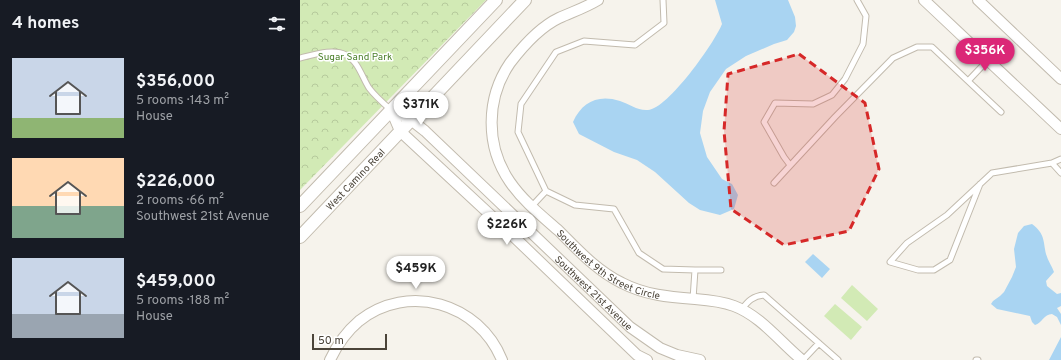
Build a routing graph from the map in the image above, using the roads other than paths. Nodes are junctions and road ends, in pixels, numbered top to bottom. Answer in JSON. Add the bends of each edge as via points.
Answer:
{"nodes":[{"id":1,"x":496,"y":0,"type":"edge"},
{"id":2,"x":525,"y":0,"type":"edge"},
{"id":3,"x":598,"y":0,"type":"edge"},
{"id":4,"x":663,"y":0,"type":"edge"},
{"id":5,"x":857,"y":0,"type":"edge"},
{"id":6,"x":924,"y":0,"type":"edge"},
{"id":7,"x":978,"y":0,"type":"edge"},
{"id":8,"x":300,"y":58,"type":"edge"},
{"id":9,"x":988,"y":60,"type":"junction"},
{"id":10,"x":1061,"y":78,"type":"edge"},
{"id":11,"x":968,"y":81,"type":"junction"},
{"id":12,"x":391,"y":110,"type":"junction"},
{"id":13,"x":1001,"y":112,"type":"dead end"},
{"id":14,"x":411,"y":120,"type":"junction"},
{"id":15,"x":1061,"y":129,"type":"edge"},
{"id":16,"x":400,"y":131,"type":"junction"},
{"id":17,"x":1061,"y":159,"type":"edge"},
{"id":18,"x":1052,"y":163,"type":"junction"},
{"id":19,"x":790,"y":165,"type":"junction"},
{"id":20,"x":1061,"y":173,"type":"edge"},
{"id":21,"x":774,"y":183,"type":"dead end"},
{"id":22,"x":980,"y":184,"type":"junction"},
{"id":23,"x":546,"y":191,"type":"junction"},
{"id":24,"x":300,"y":206,"type":"edge"},
{"id":25,"x":532,"y":206,"type":"junction"},
{"id":26,"x":300,"y":236,"type":"edge"},
{"id":27,"x":696,"y":270,"type":"junction"},
{"id":28,"x":721,"y":270,"type":"dead end"},
{"id":29,"x":693,"y":299,"type":"junction"},
{"id":30,"x":742,"y":309,"type":"junction"},
{"id":31,"x":819,"y":343,"type":"junction"},
{"id":32,"x":797,"y":358,"type":"edge"},
{"id":33,"x":330,"y":360,"type":"edge"},
{"id":34,"x":502,"y":360,"type":"edge"},
{"id":35,"x":647,"y":360,"type":"edge"},
{"id":36,"x":700,"y":360,"type":"edge"},
{"id":37,"x":838,"y":360,"type":"edge"}],
"edges":[{"from":1,"to":12,"type":"street","name":"West Camino Real"},
{"from":2,"to":14,"type":"street","name":"West Camino Real"},
{"from":3,"to":25,"type":"street","name":"Southwest 9th Street Circle","via":[[542,29],[511,62],[496,90],[491,128],[495,152],[510,182]]},
{"from":4,"to":23,"type":"lane","via":[[664,23],[635,45],[584,41],[556,52],[522,104],[518,132]]},
{"from":5,"to":19,"type":"lane","via":[[866,16],[863,44],[845,79],[832,95],[813,104],[775,103],[764,122]]},
{"from":6,"to":9,"type":"street"},
{"from":7,"to":10,"type":"street"},
{"from":8,"to":12,"type":"lane","via":[[335,52],[346,55],[356,65],[375,95]]},
{"from":9,"to":11,"type":"lane"},
{"from":9,"to":15,"type":"street"},
{"from":11,"to":13,"type":"lane"},
{"from":11,"to":19,"type":"lane","via":[[932,47],[917,48],[893,58]]},
{"from":12,"to":14,"type":"street","name":"Southwest 21st Avenue"},
{"from":12,"to":16,"type":"street","name":"Southwest 21st Avenue"},
{"from":12,"to":24,"type":"street","name":"West Camino Real"},
{"from":14,"to":16,"type":"street","name":"West Camino Real"},
{"from":14,"to":36,"type":"street","name":"Southwest 21st Avenue","via":[[630,327],[660,348]]},
{"from":16,"to":26,"type":"street","name":"West Camino Real"},
{"from":16,"to":35,"type":"street","name":"Southwest 21st Avenue","via":[[637,355]]},
{"from":17,"to":18,"type":"lane"},
{"from":18,"to":20,"type":"lane"},
{"from":18,"to":22,"type":"lane","via":[[992,173]]},
{"from":19,"to":21,"type":"lane"},
{"from":22,"to":22,"type":"lane","via":[[947,215],[907,242],[890,262],[918,270],[934,270],[950,260]]},
{"from":23,"to":25,"type":"lane"},
{"from":23,"to":27,"type":"lane","via":[[575,205],[614,209],[639,253],[663,269]]},
{"from":25,"to":29,"type":"street","name":"Southwest 9th Street Circle","via":[[594,265],[612,278],[653,295]]},
{"from":27,"to":28,"type":"lane"},
{"from":27,"to":29,"type":"lane"},
{"from":29,"to":30,"type":"street","name":"Southwest 9th Street Circle","via":[[723,302]]},
{"from":30,"to":31,"type":"lane","via":[[747,302],[764,296]]},
{"from":30,"to":32,"type":"street","name":"Southwest 9th Street Circle","via":[[759,321]]},
{"from":31,"to":32,"type":"lane"},
{"from":31,"to":37,"type":"lane"},
{"from":33,"to":34,"type":"street","via":[[345,335],[369,314],[394,304],[421,301],[443,305],[472,320],[488,335]]}]}
